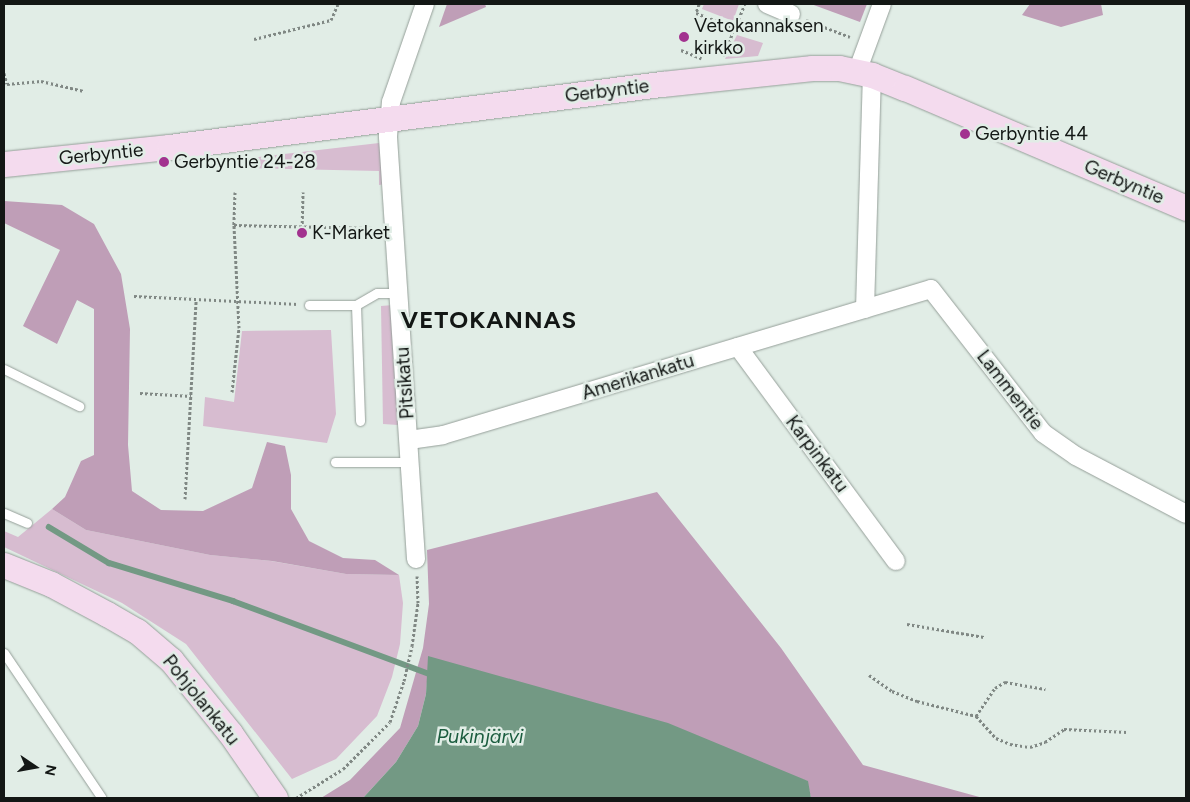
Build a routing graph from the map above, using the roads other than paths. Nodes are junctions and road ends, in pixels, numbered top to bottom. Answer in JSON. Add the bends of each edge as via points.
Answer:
{"nodes":[{"id":1,"x":425,"y":4,"type":"edge"},
{"id":2,"x":767,"y":4,"type":"edge"},
{"id":3,"x":882,"y":4,"type":"edge"},
{"id":4,"x":792,"y":14,"type":"road end"},
{"id":5,"x":865,"y":74,"type":"junction"},
{"id":6,"x":389,"y":117,"type":"junction"},
{"id":7,"x":4,"y":164,"type":"edge"},
{"id":8,"x":1186,"y":208,"type":"edge"},
{"id":9,"x":931,"y":289,"type":"joint"},
{"id":10,"x":399,"y":293,"type":"junction"},
{"id":11,"x":309,"y":304,"type":"road end"},
{"id":12,"x":356,"y":305,"type":"junction"},
{"id":13,"x":865,"y":309,"type":"junction"},
{"id":14,"x":738,"y":347,"type":"junction"},
{"id":15,"x":4,"y":369,"type":"edge"},
{"id":16,"x":79,"y":406,"type":"dead end"},
{"id":17,"x":360,"y":421,"type":"dead end"},
{"id":18,"x":409,"y":440,"type":"junction"},
{"id":19,"x":335,"y":462,"type":"dead end"},
{"id":20,"x":410,"y":462,"type":"junction"},
{"id":21,"x":4,"y":513,"type":"edge"},
{"id":22,"x":1186,"y":514,"type":"edge"},
{"id":23,"x":26,"y":523,"type":"dead end"},
{"id":24,"x":416,"y":559,"type":"road end"},
{"id":25,"x":896,"y":561,"type":"dead end"},
{"id":26,"x":4,"y":565,"type":"edge"},
{"id":27,"x":4,"y":653,"type":"edge"},
{"id":28,"x":101,"y":797,"type":"edge"},
{"id":29,"x":275,"y":798,"type":"edge"}],
"edges":[{"from":1,"to":6,"type":"street","name":"Pitsikatu","via":[[391,102]]},
{"from":2,"to":4,"type":"street"},
{"from":3,"to":5,"type":"street"},
{"from":5,"to":6,"type":"main road","name":"Gerbyntie","via":[[812,68]]},
{"from":5,"to":8,"type":"main road","name":"Gerbyntie"},
{"from":5,"to":13,"type":"street","via":[[870,126]]},
{"from":6,"to":7,"type":"main road","name":"Gerbyntie","via":[[169,147]]},
{"from":6,"to":10,"type":"street","name":"Pitsikatu"},
{"from":9,"to":13,"type":"street","name":"Amerikankatu"},
{"from":9,"to":22,"type":"street","name":"Lammentie","via":[[1043,433],[1076,456]]},
{"from":10,"to":12,"type":"lane","via":[[377,293]]},
{"from":10,"to":18,"type":"street","name":"Pitsikatu"},
{"from":11,"to":12,"type":"lane"},
{"from":12,"to":17,"type":"lane"},
{"from":13,"to":14,"type":"street","name":"Amerikankatu"},
{"from":14,"to":18,"type":"street","name":"Amerikankatu","via":[[443,435]]},
{"from":14,"to":25,"type":"street","name":"Karpinkatu"},
{"from":15,"to":16,"type":"lane"},
{"from":18,"to":20,"type":"street","name":"Pitsikatu"},
{"from":19,"to":20,"type":"lane"},
{"from":20,"to":24,"type":"street","name":"Pitsikatu"},
{"from":21,"to":23,"type":"lane"},
{"from":26,"to":29,"type":"main road","name":"Pohjolankatu","via":[[51,584],[107,614],[136,631],[171,660],[230,734]]},
{"from":27,"to":28,"type":"lane"}]}
